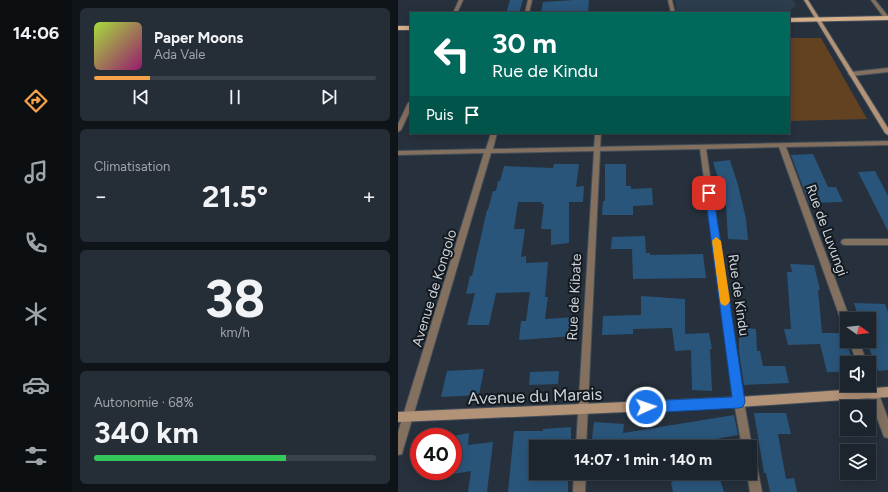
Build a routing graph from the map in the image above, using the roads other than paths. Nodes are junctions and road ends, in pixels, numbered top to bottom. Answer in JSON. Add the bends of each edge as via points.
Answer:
{"nodes":[{"id":1,"x":461,"y":0,"type":"edge"},
{"id":2,"x":530,"y":0,"type":"edge"},
{"id":3,"x":670,"y":0,"type":"edge"},
{"id":4,"x":806,"y":0,"type":"edge"},
{"id":5,"x":873,"y":0,"type":"edge"},
{"id":6,"x":455,"y":12,"type":"edge"},
{"id":7,"x":527,"y":12,"type":"edge"},
{"id":8,"x":673,"y":12,"type":"edge"},
{"id":9,"x":888,"y":18,"type":"edge"},
{"id":10,"x":819,"y":19,"type":"junction"},
{"id":11,"x":790,"y":20,"type":"edge"},
{"id":12,"x":398,"y":28,"type":"edge"},
{"id":13,"x":410,"y":28,"type":"edge"},
{"id":14,"x":888,"y":70,"type":"edge"},
{"id":15,"x":851,"y":74,"type":"junction"},
{"id":16,"x":410,"y":105,"type":"edge"},
{"id":17,"x":398,"y":130,"type":"edge"},
{"id":18,"x":888,"y":132,"type":"edge"},
{"id":19,"x":494,"y":134,"type":"edge"},
{"id":20,"x":598,"y":134,"type":"edge"},
{"id":21,"x":888,"y":143,"type":"edge"},
{"id":22,"x":782,"y":146,"type":"junction"},
{"id":23,"x":703,"y":148,"type":"junction"},
{"id":24,"x":598,"y":149,"type":"junction"},
{"id":25,"x":490,"y":151,"type":"junction"},
{"id":26,"x":398,"y":153,"type":"edge"},
{"id":27,"x":845,"y":242,"type":"dead end"},
{"id":28,"x":888,"y":242,"type":"edge"},
{"id":29,"x":843,"y":312,"type":"edge"},
{"id":30,"x":888,"y":392,"type":"edge"},
{"id":31,"x":873,"y":393,"type":"junction"},
{"id":32,"x":739,"y":402,"type":"junction"},
{"id":33,"x":583,"y":410,"type":"junction"},
{"id":34,"x":403,"y":416,"type":"edge"},
{"id":35,"x":888,"y":432,"type":"edge"},
{"id":36,"x":581,"y":440,"type":"edge"},
{"id":37,"x":746,"y":440,"type":"edge"},
{"id":38,"x":398,"y":450,"type":"edge"},
{"id":39,"x":580,"y":480,"type":"edge"},
{"id":40,"x":754,"y":480,"type":"edge"},
{"id":41,"x":579,"y":492,"type":"edge"},
{"id":42,"x":756,"y":492,"type":"edge"}],
"edges":[{"from":1,"to":6,"type":"street"},
{"from":2,"to":7,"type":"street"},
{"from":3,"to":8,"type":"street"},
{"from":4,"to":10,"type":"street"},
{"from":5,"to":9,"type":"street"},
{"from":9,"to":10,"type":"main road"},
{"from":10,"to":11,"type":"main road"},
{"from":10,"to":15,"type":"street"},
{"from":12,"to":13,"type":"main road"},
{"from":14,"to":15,"type":"street"},
{"from":15,"to":18,"type":"street"},
{"from":16,"to":17,"type":"street"},
{"from":19,"to":25,"type":"street","name":"Avenue de Kongolo"},
{"from":20,"to":24,"type":"street","name":"Rue de Kibate"},
{"from":21,"to":22,"type":"street"},
{"from":22,"to":23,"type":"street"},
{"from":22,"to":29,"type":"street","name":"Rue de Luvungi"},
{"from":23,"to":24,"type":"street"},
{"from":23,"to":32,"type":"street","name":"Rue de Kindu"},
{"from":24,"to":25,"type":"street"},
{"from":24,"to":33,"type":"street","name":"Rue de Kibate"},
{"from":25,"to":26,"type":"street"},
{"from":25,"to":34,"type":"street","name":"Avenue de Kongolo"},
{"from":27,"to":28,"type":"street"},
{"from":30,"to":31,"type":"street","name":"Avenue du Marais"},
{"from":31,"to":32,"type":"street","name":"Avenue du Marais"},
{"from":31,"to":35,"type":"street"},
{"from":32,"to":33,"type":"street","name":"Avenue du Marais"},
{"from":32,"to":37,"type":"street","name":"Rue de Kindu"},
{"from":33,"to":34,"type":"street","name":"Avenue du Marais"},
{"from":33,"to":36,"type":"street","name":"Rue de Kibate"},
{"from":34,"to":38,"type":"street","name":"Avenue de Kongolo"},
{"from":39,"to":41,"type":"street"},
{"from":40,"to":42,"type":"street"}]}
